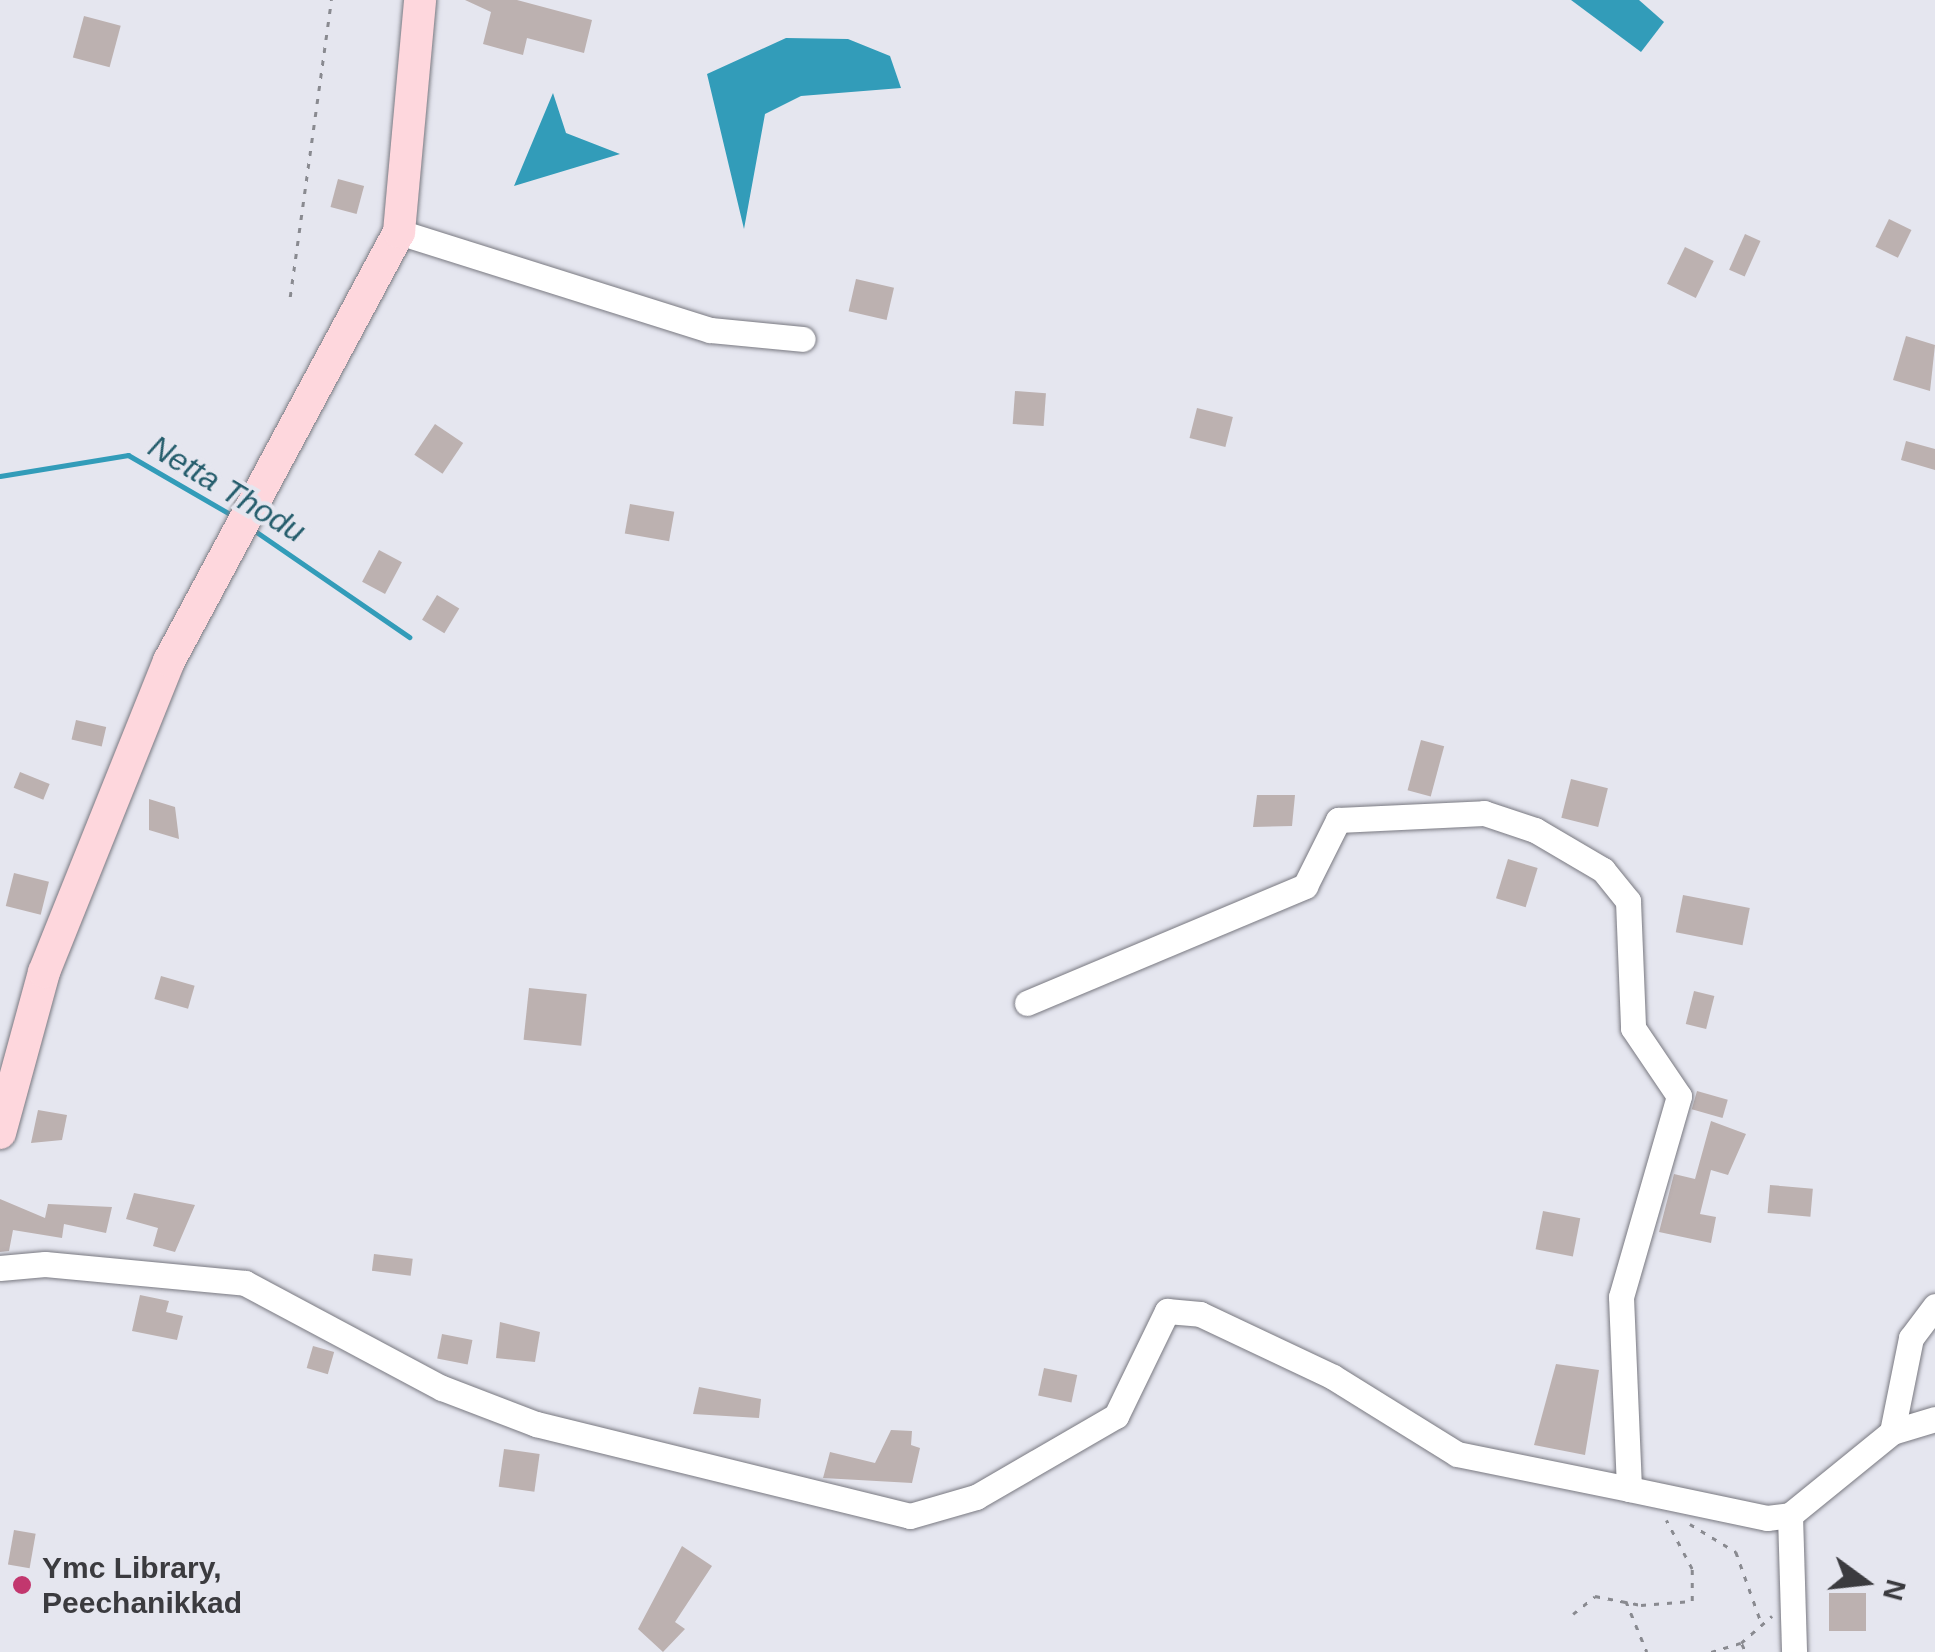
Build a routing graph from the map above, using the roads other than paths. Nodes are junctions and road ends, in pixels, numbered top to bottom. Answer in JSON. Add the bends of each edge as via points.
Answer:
{"nodes":[{"id":1,"x":420,"y":0,"type":"edge"},
{"id":2,"x":399,"y":232,"type":"junction"},
{"id":3,"x":803,"y":339,"type":"dead end"},
{"id":4,"x":1027,"y":1003,"type":"dead end"},
{"id":5,"x":0,"y":1133,"type":"edge"},
{"id":6,"x":0,"y":1268,"type":"edge"},
{"id":7,"x":1935,"y":1306,"type":"edge"},
{"id":8,"x":1935,"y":1419,"type":"edge"},
{"id":9,"x":1892,"y":1432,"type":"junction"},
{"id":10,"x":1629,"y":1490,"type":"junction"},
{"id":11,"x":1790,"y":1515,"type":"junction"},
{"id":12,"x":1794,"y":1652,"type":"edge"}],
"edges":[{"from":1,"to":2,"type":"main road"},
{"from":2,"to":3,"type":"street","via":[[710,330]]},
{"from":2,"to":5,"type":"main road","via":[[169,660],[51,954]]},
{"from":4,"to":10,"type":"street","via":[[1305,886],[1328,834],[1354,816],[1484,814],[1535,830],[1603,870],[1628,901],[1634,928],[1633,1028],[1679,1096],[1621,1297]]},
{"from":6,"to":10,"type":"street","via":[[45,1264],[245,1283],[442,1388],[536,1424],[910,1516],[976,1497],[1116,1416],[1167,1310],[1200,1314],[1332,1377],[1457,1454]]},
{"from":7,"to":9,"type":"street","via":[[1912,1338]]},
{"from":8,"to":9,"type":"street"},
{"from":9,"to":11,"type":"street"},
{"from":10,"to":11,"type":"street","via":[[1767,1518]]},
{"from":11,"to":12,"type":"street"}]}
